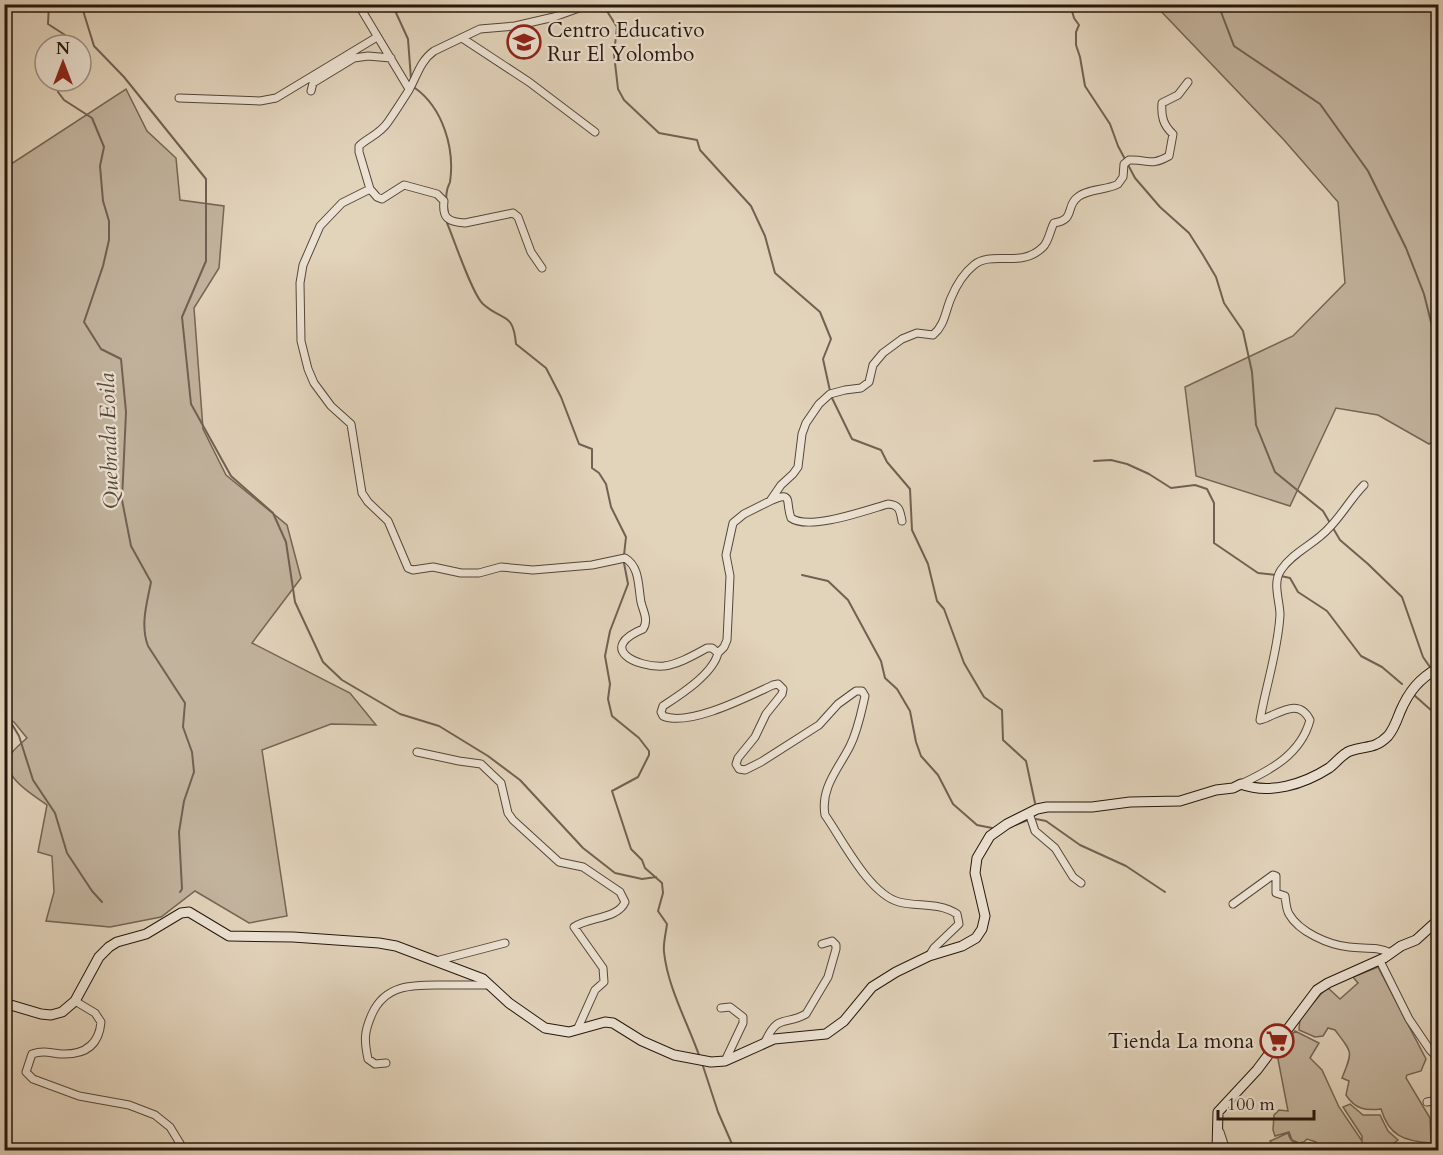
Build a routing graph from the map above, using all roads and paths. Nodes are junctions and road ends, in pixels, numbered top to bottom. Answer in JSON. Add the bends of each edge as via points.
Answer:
{"nodes":[{"id":1,"x":358,"y":4,"type":"edge"},
{"id":2,"x":590,"y":4,"type":"edge"},
{"id":3,"x":377,"y":37,"type":"junction"},
{"id":4,"x":462,"y":38,"type":"junction"},
{"id":5,"x":391,"y":58,"type":"junction"},
{"id":6,"x":1188,"y":82,"type":"dead end"},
{"id":7,"x":409,"y":89,"type":"junction"},
{"id":8,"x":311,"y":91,"type":"dead end"},
{"id":9,"x":179,"y":99,"type":"dead end"},
{"id":10,"x":595,"y":132,"type":"dead end"},
{"id":11,"x":370,"y":189,"type":"junction"},
{"id":12,"x":542,"y":268,"type":"dead end"},
{"id":13,"x":1364,"y":485,"type":"dead end"},
{"id":14,"x":770,"y":501,"type":"junction"},
{"id":15,"x":902,"y":521,"type":"dead end"},
{"id":16,"x":718,"y":653,"type":"junction"},
{"id":17,"x":1434,"y":671,"type":"edge"},
{"id":18,"x":417,"y":752,"type":"dead end"},
{"id":19,"x":1241,"y":784,"type":"junction"},
{"id":20,"x":1029,"y":813,"type":"junction"},
{"id":21,"x":1081,"y":883,"type":"dead end"},
{"id":22,"x":1233,"y":903,"type":"dead end"},
{"id":23,"x":1438,"y":920,"type":"edge"},
{"id":24,"x":505,"y":943,"type":"dead end"},
{"id":25,"x":822,"y":944,"type":"dead end"},
{"id":26,"x":1391,"y":952,"type":"junction"},
{"id":27,"x":929,"y":956,"type":"junction"},
{"id":28,"x":1380,"y":961,"type":"junction"},
{"id":29,"x":434,"y":962,"type":"junction"},
{"id":30,"x":490,"y":985,"type":"junction"},
{"id":31,"x":75,"y":1001,"type":"junction"},
{"id":32,"x":4,"y":1003,"type":"edge"},
{"id":33,"x":721,"y":1008,"type":"dead end"},
{"id":34,"x":577,"y":1030,"type":"junction"},
{"id":35,"x":765,"y":1042,"type":"junction"},
{"id":36,"x":1438,"y":1055,"type":"edge"},
{"id":37,"x":725,"y":1061,"type":"junction"},
{"id":38,"x":386,"y":1063,"type":"dead end"},
{"id":39,"x":1438,"y":1100,"type":"edge"},
{"id":40,"x":1427,"y":1102,"type":"dead end"},
{"id":41,"x":1217,"y":1124,"type":"junction"},
{"id":42,"x":184,"y":1150,"type":"edge"},
{"id":43,"x":1217,"y":1150,"type":"edge"},
{"id":44,"x":1226,"y":1150,"type":"edge"}],
"edges":[{"from":1,"to":3,"type":"street"},
{"from":2,"to":4,"type":"street","via":[[554,17],[480,30]]},
{"from":3,"to":5,"type":"street"},
{"from":3,"to":9,"type":"street","via":[[276,98]]},
{"from":4,"to":7,"type":"street","via":[[427,56]]},
{"from":4,"to":10,"type":"street"},
{"from":5,"to":7,"type":"street"},
{"from":5,"to":8,"type":"street","via":[[354,58],[313,83]]},
{"from":6,"to":14,"type":"street","via":[[1178,94],[1162,103],[1163,121],[1173,134],[1169,156],[1157,162],[1127,162],[1118,184],[1078,196],[1068,218],[1054,223],[1045,245],[1035,254],[1023,260],[977,262],[951,298],[942,327],[933,335],[917,333],[902,339],[873,365],[869,382],[861,388],[830,394],[819,404],[802,434],[798,467]]},
{"from":7,"to":11,"type":"street","via":[[387,125],[359,146]]},
{"from":11,"to":12,"type":"street","via":[[382,199],[404,185],[437,194],[444,201],[446,217],[457,223],[513,213]]},
{"from":11,"to":16,"type":"street","via":[[351,197],[326,219],[309,249],[300,283],[301,341],[314,384],[351,424],[362,493],[388,521],[408,568],[433,567],[470,573],[501,567],[532,570],[592,565],[624,558],[630,561],[638,579],[646,621],[643,629],[623,641],[626,657],[662,666],[707,648]]},
{"from":13,"to":19,"type":"street","via":[[1328,530],[1280,571],[1276,581],[1279,626],[1260,720],[1293,706],[1307,713],[1310,720],[1298,745],[1278,766]]},
{"from":14,"to":15,"type":"street","via":[[785,496],[791,518],[803,523],[888,504],[899,508]]},
{"from":14,"to":16,"type":"street","via":[[733,523],[726,555],[730,576],[727,640]]},
{"from":16,"to":27,"type":"street","via":[[694,683],[663,706],[661,712],[668,718],[694,717],[773,685],[781,686],[782,694],[766,714],[748,749],[738,758],[739,769],[761,762],[819,725],[856,691],[865,693],[857,730],[832,775],[824,803],[825,815],[886,897],[946,908],[957,914],[959,924]]},
{"from":17,"to":19,"type":"main road","via":[[1410,691],[1392,731],[1374,747],[1351,751],[1318,774],[1283,787],[1255,789]]},
{"from":18,"to":34,"type":"street","via":[[480,764],[503,785],[513,820],[559,862],[583,867],[623,897],[625,902],[619,911],[574,927],[604,975],[604,982],[595,990]]},
{"from":19,"to":20,"type":"main road","via":[[1180,801],[1047,807]]},
{"from":20,"to":21,"type":"street","via":[[1035,831],[1055,848],[1073,878]]},
{"from":20,"to":27,"type":"main road","via":[[997,830],[980,851],[975,873],[985,916],[980,933],[962,946]]},
{"from":22,"to":26,"type":"street","via":[[1273,875],[1276,893],[1286,896],[1287,912],[1296,924],[1326,941]]},
{"from":23,"to":26,"type":"main road","via":[[1416,940]]},
{"from":24,"to":29,"type":"street"},
{"from":25,"to":35,"type":"street","via":[[832,941],[836,949],[821,991],[806,1014],[777,1023]]},
{"from":26,"to":28,"type":"main road"},
{"from":27,"to":35,"type":"main road","via":[[872,987],[844,1021],[826,1034]]},
{"from":28,"to":36,"type":"street","via":[[1409,1019],[1430,1050]]},
{"from":28,"to":41,"type":"main road","via":[[1317,990],[1257,1070],[1221,1107]]},
{"from":29,"to":30,"type":"main road","via":[[473,974]]},
{"from":29,"to":31,"type":"main road","via":[[379,943],[228,936],[189,912],[146,934],[109,946]]},
{"from":30,"to":34,"type":"main road","via":[[539,1026],[560,1032]]},
{"from":30,"to":38,"type":"street","via":[[413,985],[386,994],[365,1031],[368,1059],[375,1064]]},
{"from":31,"to":32,"type":"main road","via":[[51,1015],[31,1013]]},
{"from":31,"to":42,"type":"street","via":[[95,1013],[101,1022],[94,1045],[63,1054],[32,1054],[26,1072],[33,1079],[79,1095],[129,1105],[155,1115],[170,1127]]},
{"from":33,"to":37,"type":"street","via":[[730,1007],[743,1017]]},
{"from":34,"to":37,"type":"main road","via":[[595,1023],[613,1023],[658,1049],[691,1059]]},
{"from":35,"to":37,"type":"main road"},
{"from":39,"to":40,"type":"street"},
{"from":41,"to":43,"type":"main road"},
{"from":41,"to":44,"type":"street"}]}
